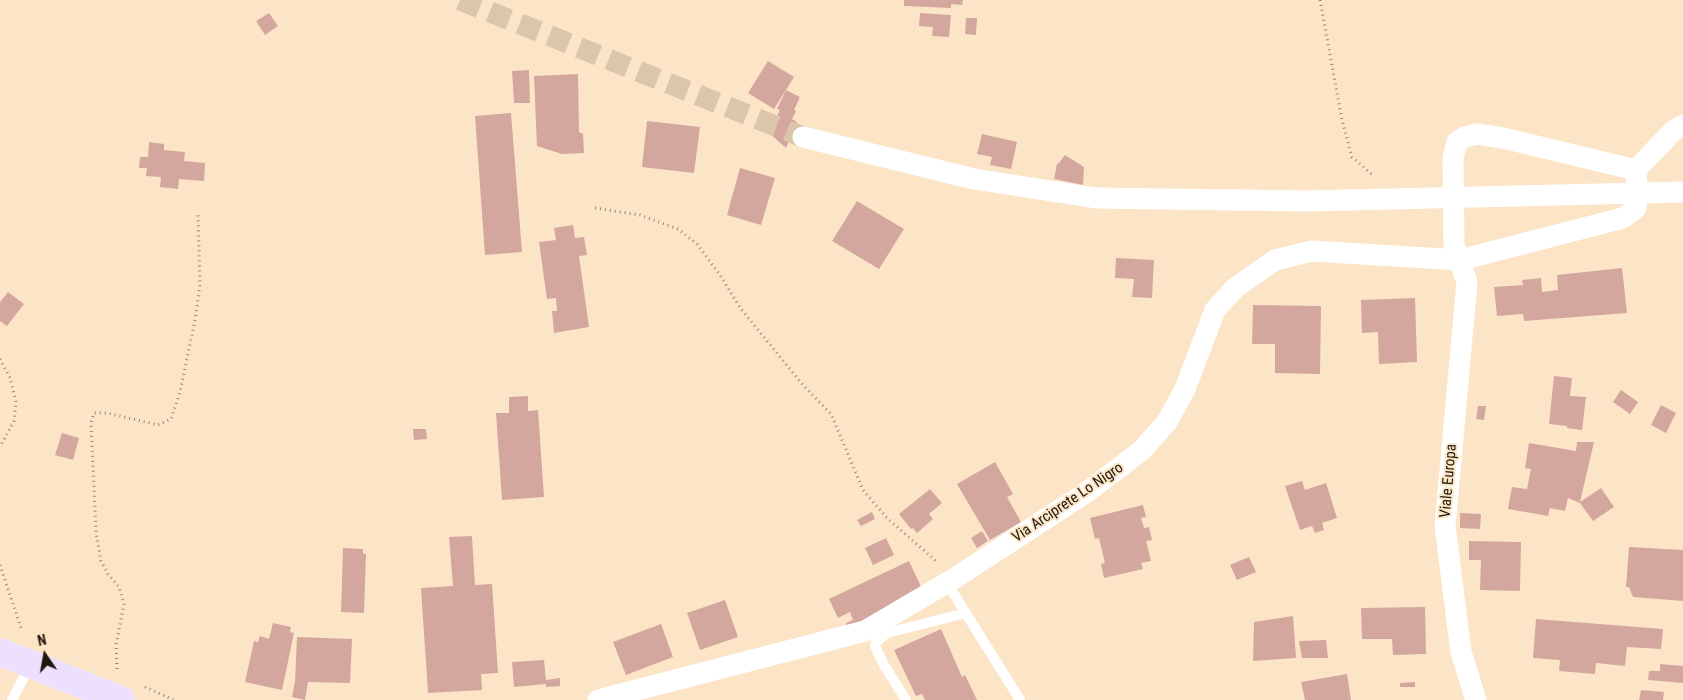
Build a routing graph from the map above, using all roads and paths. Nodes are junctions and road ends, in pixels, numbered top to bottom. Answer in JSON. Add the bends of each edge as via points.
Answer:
{"nodes":[{"id":1,"x":1320,"y":0,"type":"edge"},
{"id":2,"x":1683,"y":125,"type":"edge"},
{"id":3,"x":803,"y":137,"type":"tunnel mouth"},
{"id":4,"x":1636,"y":170,"type":"junction"},
{"id":5,"x":1378,"y":180,"type":"dead end"},
{"id":6,"x":1683,"y":192,"type":"edge"},
{"id":7,"x":1637,"y":194,"type":"junction"},
{"id":8,"x":595,"y":208,"type":"dead end"},
{"id":9,"x":198,"y":213,"type":"dead end"},
{"id":10,"x":1460,"y":260,"type":"junction"},
{"id":11,"x":0,"y":359,"type":"edge"},
{"id":12,"x":0,"y":447,"type":"edge"},
{"id":13,"x":0,"y":565,"type":"edge"},
{"id":14,"x":951,"y":580,"type":"junction"},
{"id":15,"x":966,"y":613,"type":"junction"},
{"id":16,"x":0,"y":652,"type":"edge"},
{"id":17,"x":33,"y":666,"type":"junction"},
{"id":18,"x":127,"y":686,"type":"edge"},
{"id":19,"x":12,"y":700,"type":"edge"},
{"id":20,"x":174,"y":700,"type":"edge"},
{"id":21,"x":598,"y":700,"type":"edge"},
{"id":22,"x":906,"y":700,"type":"edge"},
{"id":23,"x":1020,"y":700,"type":"edge"},
{"id":24,"x":1476,"y":700,"type":"edge"}],
"edges":[{"from":1,"to":5,"type":"path","via":[[1352,157]]},
{"from":2,"to":4,"type":"street","via":[[1673,131]]},
{"from":3,"to":7,"type":"street","via":[[974,179],[1096,198],[1306,201]]},
{"from":4,"to":7,"type":"street"},
{"from":4,"to":10,"type":"street","name":"Viale Europa","via":[[1503,138],[1477,134],[1465,137],[1457,142],[1453,158],[1454,245]]},
{"from":6,"to":7,"type":"street"},
{"from":7,"to":10,"type":"street","name":"Via Arciprete Lo Nigro","via":[[1636,208],[1623,218]]},
{"from":8,"to":14,"type":"path","via":[[640,215],[678,229],[697,244],[740,309],[831,414],[863,490]]},
{"from":9,"to":18,"type":"path","via":[[200,285],[192,338],[171,419],[158,425],[94,413],[91,423],[96,532],[101,561],[119,587],[124,604],[116,645],[116,668]]},
{"from":10,"to":14,"type":"street","name":"Via Arciprete Lo Nigro","via":[[1312,251],[1275,260],[1234,288],[1215,310],[1185,389],[1167,422],[1141,452],[1087,492]]},
{"from":10,"to":24,"type":"street","name":"Viale Europa","via":[[1466,282],[1445,526],[1461,652]]},
{"from":11,"to":12,"type":"path","via":[[10,378],[16,402],[14,421]]},
{"from":13,"to":17,"type":"path"},
{"from":14,"to":15,"type":"lane"},
{"from":14,"to":21,"type":"street","name":"Via Arciprete Lo Nigro","via":[[865,631]]},
{"from":15,"to":22,"type":"lane","via":[[887,633],[876,642],[884,665]]},
{"from":15,"to":23,"type":"lane"},
{"from":16,"to":17,"type":"street"},
{"from":17,"to":18,"type":"street"},
{"from":17,"to":19,"type":"lane"},
{"from":18,"to":20,"type":"path"}]}
